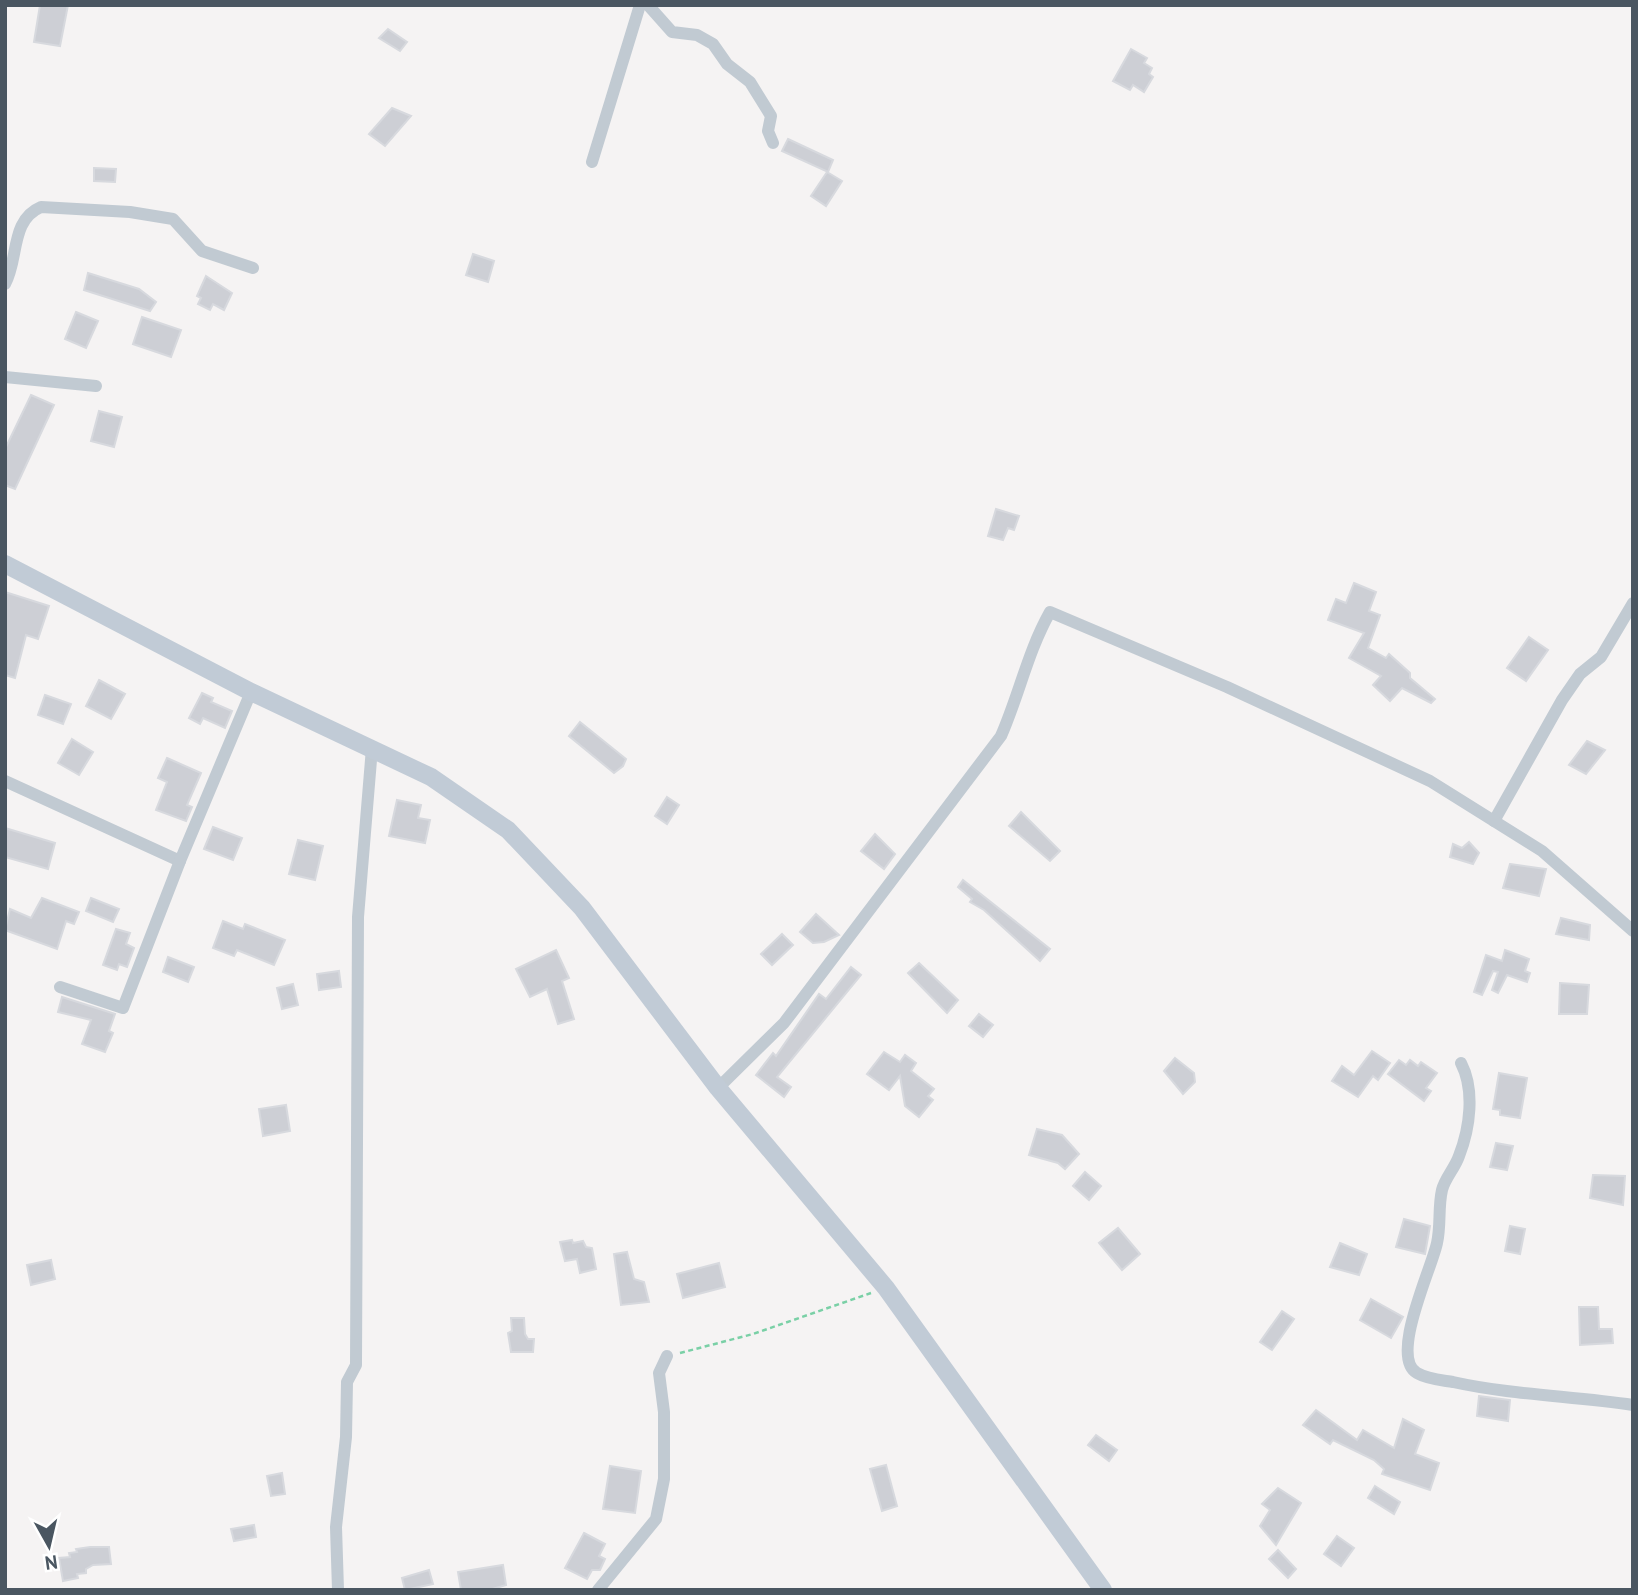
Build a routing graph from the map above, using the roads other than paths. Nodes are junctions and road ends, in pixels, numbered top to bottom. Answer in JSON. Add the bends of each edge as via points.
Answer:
{"nodes":[{"id":1,"x":640,"y":5,"type":"edge"},
{"id":2,"x":648,"y":5,"type":"edge"},
{"id":3,"x":773,"y":143,"type":"dead end"},
{"id":4,"x":592,"y":162,"type":"dead end"},
{"id":5,"x":253,"y":268,"type":"dead end"},
{"id":6,"x":5,"y":284,"type":"edge"},
{"id":7,"x":5,"y":377,"type":"edge"},
{"id":8,"x":96,"y":386,"type":"dead end"},
{"id":9,"x":5,"y":564,"type":"edge"},
{"id":10,"x":1633,"y":603,"type":"edge"},
{"id":11,"x":251,"y":692,"type":"junction"},
{"id":12,"x":372,"y":748,"type":"junction"},
{"id":13,"x":5,"y":781,"type":"edge"},
{"id":14,"x":1494,"y":821,"type":"junction"},
{"id":15,"x":180,"y":861,"type":"junction"},
{"id":16,"x":1633,"y":931,"type":"edge"},
{"id":17,"x":60,"y":987,"type":"dead end"},
{"id":18,"x":1461,"y":1063,"type":"dead end"},
{"id":19,"x":718,"y":1088,"type":"junction"},
{"id":20,"x":667,"y":1356,"type":"road end"},
{"id":21,"x":1633,"y":1405,"type":"edge"},
{"id":22,"x":338,"y":1590,"type":"edge"},
{"id":23,"x":598,"y":1590,"type":"edge"},
{"id":24,"x":1103,"y":1590,"type":"edge"}],
"edges":[{"from":1,"to":4,"type":"street"},
{"from":2,"to":3,"type":"street","via":[[672,32],[697,35],[713,44],[727,64],[750,82],[771,116],[768,131]]},
{"from":5,"to":6,"type":"street","via":[[202,251],[173,219],[41,207],[30,211],[21,225]]},
{"from":7,"to":8,"type":"street"},
{"from":9,"to":11,"type":"street"},
{"from":10,"to":14,"type":"street","via":[[1601,657],[1580,674],[1562,699]]},
{"from":11,"to":12,"type":"street"},
{"from":11,"to":15,"type":"street"},
{"from":12,"to":19,"type":"street","via":[[432,776],[508,830],[582,908]]},
{"from":12,"to":22,"type":"street","via":[[358,917],[356,1365],[347,1382],[336,1527]]},
{"from":13,"to":15,"type":"street"},
{"from":14,"to":16,"type":"street","via":[[1542,850]]},
{"from":14,"to":19,"type":"street","via":[[1430,781],[1050,612],[1001,736],[784,1023]]},
{"from":15,"to":17,"type":"street","via":[[123,1009]]},
{"from":18,"to":21,"type":"street","via":[[1470,1081],[1466,1125],[1459,1156],[1442,1189],[1437,1245],[1405,1356],[1410,1369],[1481,1388]]},
{"from":19,"to":24,"type":"street","via":[[886,1288]]},
{"from":20,"to":23,"type":"street","via":[[659,1373],[664,1479],[656,1519]]}]}
